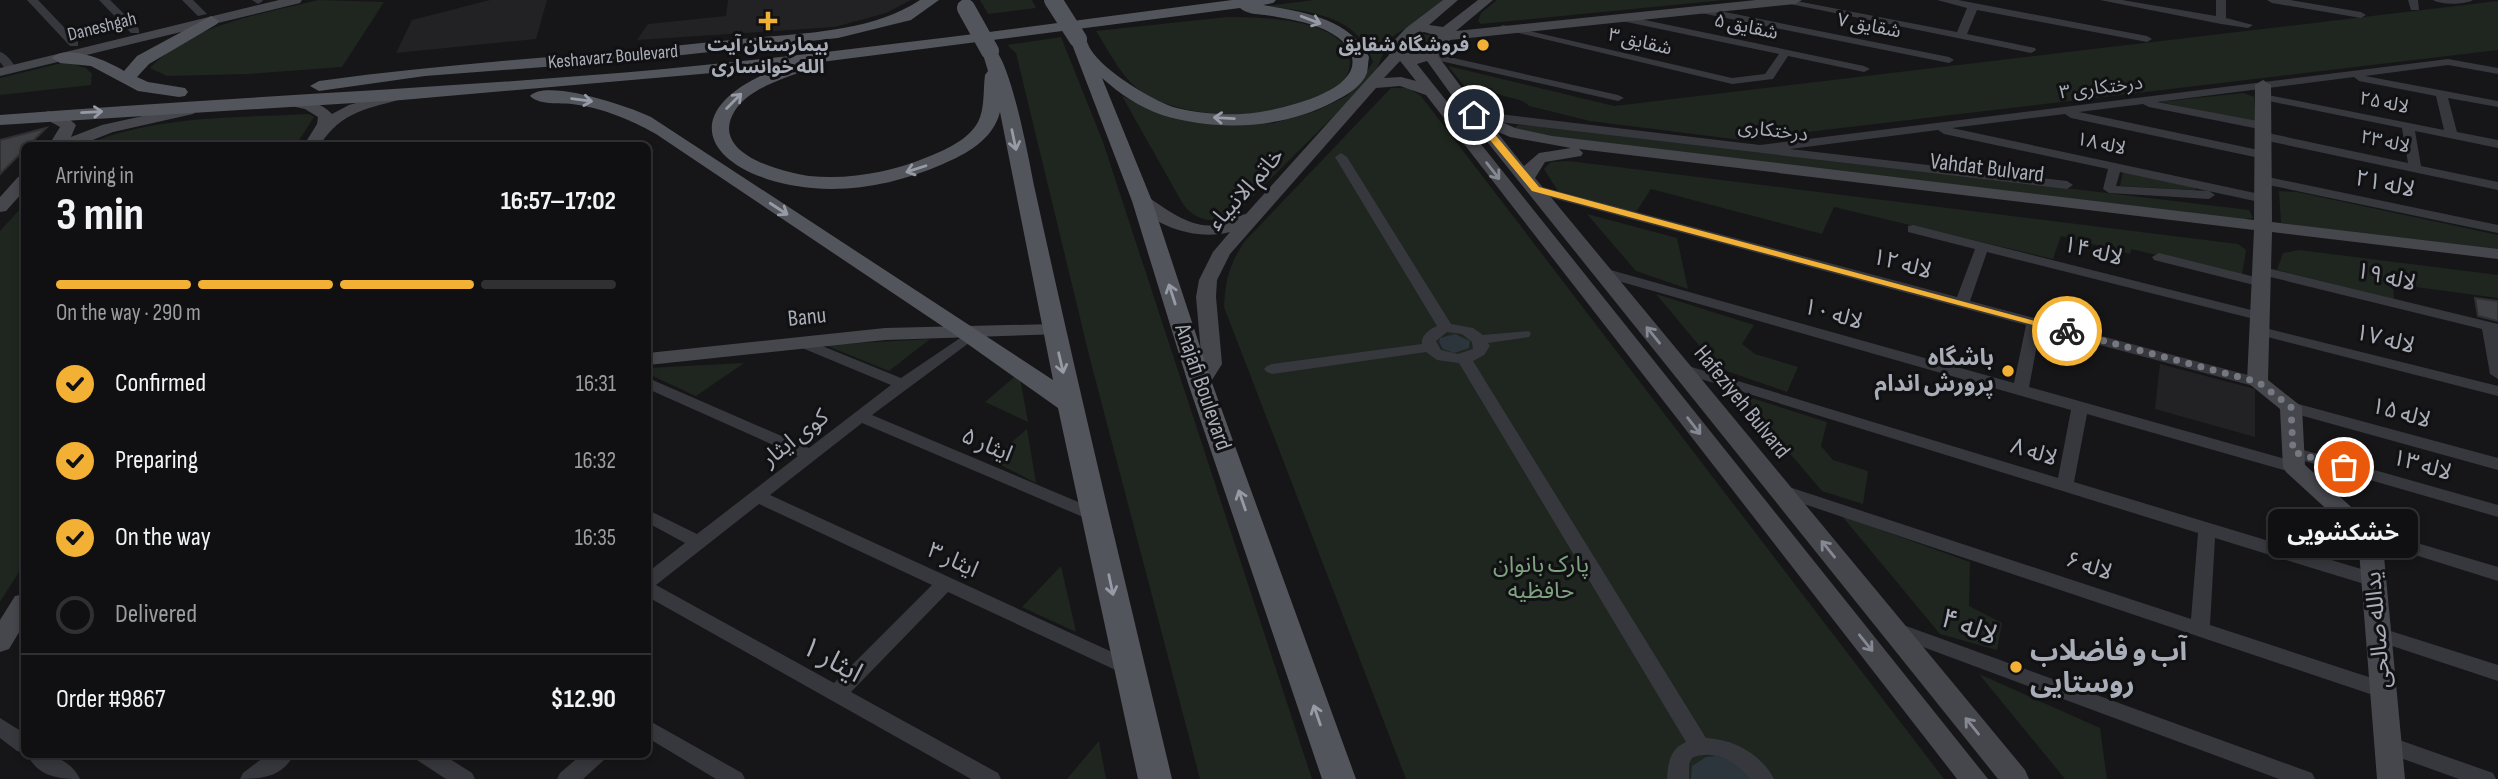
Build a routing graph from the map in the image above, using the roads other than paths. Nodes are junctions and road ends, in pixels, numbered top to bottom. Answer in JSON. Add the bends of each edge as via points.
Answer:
{"nodes":[{"id":1,"x":32,"y":0,"type":"edge"},
{"id":2,"x":104,"y":0,"type":"edge"},
{"id":3,"x":187,"y":0,"type":"edge"},
{"id":4,"x":295,"y":0,"type":"edge"},
{"id":5,"x":931,"y":0,"type":"edge"},
{"id":6,"x":1053,"y":0,"type":"edge"},
{"id":7,"x":1268,"y":0,"type":"edge"},
{"id":8,"x":1451,"y":0,"type":"edge"},
{"id":9,"x":1486,"y":0,"type":"edge"},
{"id":10,"x":1942,"y":0,"type":"edge"},
{"id":11,"x":2105,"y":0,"type":"edge"},
{"id":12,"x":2221,"y":0,"type":"edge"},
{"id":13,"x":2272,"y":0,"type":"edge"},
{"id":14,"x":2438,"y":0,"type":"edge"},
{"id":15,"x":2468,"y":0,"type":"edge"},
{"id":16,"x":1788,"y":1,"type":"edge"},
{"id":17,"x":964,"y":4,"type":"edge"},
{"id":18,"x":2319,"y":4,"type":"edge"},
{"id":19,"x":1195,"y":5,"type":"edge"},
{"id":20,"x":1973,"y":6,"type":"junction"},
{"id":21,"x":1700,"y":10,"type":"junction"},
{"id":22,"x":1468,"y":13,"type":"junction"},
{"id":23,"x":2361,"y":15,"type":"dead end"},
{"id":24,"x":1857,"y":16,"type":"junction"},
{"id":25,"x":206,"y":18,"type":"junction"},
{"id":26,"x":1621,"y":18,"type":"junction"},
{"id":27,"x":2221,"y":21,"type":"junction"},
{"id":28,"x":2139,"y":25,"type":"junction"},
{"id":29,"x":2248,"y":25,"type":"dead end"},
{"id":30,"x":1414,"y":29,"type":"junction"},
{"id":31,"x":1498,"y":29,"type":"junction"},
{"id":32,"x":1445,"y":34,"type":"junction"},
{"id":33,"x":137,"y":35,"type":"junction"},
{"id":34,"x":1961,"y":36,"type":"junction"},
{"id":35,"x":1844,"y":39,"type":"junction"},
{"id":36,"x":74,"y":44,"type":"dead end"},
{"id":37,"x":1081,"y":47,"type":"junction"},
{"id":38,"x":2031,"y":50,"type":"dead end"},
{"id":39,"x":1785,"y":52,"type":"junction"},
{"id":40,"x":0,"y":55,"type":"edge"},
{"id":41,"x":851,"y":55,"type":"junction"},
{"id":42,"x":1431,"y":56,"type":"junction"},
{"id":43,"x":1401,"y":57,"type":"junction"},
{"id":44,"x":60,"y":58,"type":"junction"},
{"id":45,"x":993,"y":59,"type":"junction"},
{"id":46,"x":143,"y":60,"type":"junction"},
{"id":47,"x":1949,"y":60,"type":"dead end"},
{"id":48,"x":1864,"y":69,"type":"dead end"},
{"id":49,"x":6,"y":71,"type":"edge"},
{"id":50,"x":2498,"y":71,"type":"edge"},
{"id":51,"x":2343,"y":75,"type":"junction"},
{"id":52,"x":126,"y":79,"type":"junction"},
{"id":53,"x":1371,"y":84,"type":"junction"},
{"id":54,"x":310,"y":87,"type":"junction"},
{"id":55,"x":2263,"y":91,"type":"junction"},
{"id":56,"x":179,"y":92,"type":"junction"},
{"id":57,"x":440,"y":92,"type":"junction"},
{"id":58,"x":1431,"y":92,"type":"junction"},
{"id":59,"x":2441,"y":93,"type":"junction"},
{"id":60,"x":402,"y":95,"type":"junction"},
{"id":61,"x":1618,"y":99,"type":"dead end"},
{"id":62,"x":291,"y":102,"type":"junction"},
{"id":63,"x":2134,"y":102,"type":"junction"},
{"id":64,"x":0,"y":104,"type":"edge"},
{"id":65,"x":2498,"y":104,"type":"edge"},
{"id":66,"x":230,"y":105,"type":"junction"},
{"id":67,"x":2058,"y":111,"type":"junction"},
{"id":68,"x":1474,"y":115,"type":"junction"},
{"id":69,"x":48,"y":116,"type":"junction"},
{"id":70,"x":0,"y":120,"type":"edge"},
{"id":71,"x":325,"y":124,"type":"junction"},
{"id":72,"x":2408,"y":126,"type":"junction"},
{"id":73,"x":1931,"y":127,"type":"junction"},
{"id":74,"x":2263,"y":131,"type":"junction"},
{"id":75,"x":2451,"y":134,"type":"junction"},
{"id":76,"x":60,"y":142,"type":"edge"},
{"id":77,"x":73,"y":142,"type":"edge"},
{"id":78,"x":314,"y":142,"type":"edge"},
{"id":79,"x":2498,"y":144,"type":"edge"},
{"id":80,"x":1759,"y":149,"type":"junction"},
{"id":81,"x":2264,"y":155,"type":"junction"},
{"id":82,"x":1341,"y":157,"type":"dead end"},
{"id":83,"x":2115,"y":167,"type":"junction"},
{"id":84,"x":2415,"y":168,"type":"junction"},
{"id":85,"x":2263,"y":180,"type":"junction"},
{"id":86,"x":1531,"y":183,"type":"junction"},
{"id":87,"x":21,"y":184,"type":"edge"},
{"id":88,"x":2067,"y":185,"type":"dead end"},
{"id":89,"x":2498,"y":186,"type":"edge"},
{"id":90,"x":2264,"y":199,"type":"junction"},
{"id":91,"x":1143,"y":201,"type":"junction"},
{"id":92,"x":0,"y":207,"type":"edge"},
{"id":93,"x":1253,"y":214,"type":"junction"},
{"id":94,"x":1913,"y":229,"type":"dead end"},
{"id":95,"x":2498,"y":229,"type":"edge"},
{"id":96,"x":2263,"y":232,"type":"junction"},
{"id":97,"x":1982,"y":247,"type":"junction"},
{"id":98,"x":2498,"y":254,"type":"edge"},
{"id":99,"x":2159,"y":257,"type":"dead end"},
{"id":100,"x":2498,"y":268,"type":"edge"},
{"id":101,"x":1602,"y":272,"type":"junction"},
{"id":102,"x":2263,"y":277,"type":"junction"},
{"id":103,"x":1962,"y":303,"type":"junction"},
{"id":104,"x":2034,"y":322,"type":"junction"},
{"id":105,"x":2261,"y":324,"type":"junction"},
{"id":106,"x":2493,"y":327,"type":"edge"},
{"id":107,"x":1446,"y":328,"type":"junction"},
{"id":108,"x":1054,"y":330,"type":"junction"},
{"id":109,"x":972,"y":334,"type":"junction"},
{"id":110,"x":1524,"y":334,"type":"dead end"},
{"id":111,"x":1480,"y":340,"type":"junction"},
{"id":112,"x":800,"y":342,"type":"junction"},
{"id":113,"x":1429,"y":347,"type":"junction"},
{"id":114,"x":651,"y":359,"type":"edge"},
{"id":115,"x":1464,"y":359,"type":"junction"},
{"id":116,"x":1680,"y":368,"type":"junction"},
{"id":117,"x":1272,"y":369,"type":"dead end"},
{"id":118,"x":2498,"y":374,"type":"edge"},
{"id":119,"x":2258,"y":382,"type":"junction"},
{"id":120,"x":1200,"y":383,"type":"junction"},
{"id":121,"x":651,"y":384,"type":"edge"},
{"id":122,"x":902,"y":384,"type":"junction"},
{"id":123,"x":2021,"y":390,"type":"junction"},
{"id":124,"x":2498,"y":391,"type":"edge"},
{"id":125,"x":1071,"y":405,"type":"junction"},
{"id":126,"x":2080,"y":407,"type":"junction"},
{"id":127,"x":2291,"y":407,"type":"junction"},
{"id":128,"x":860,"y":416,"type":"junction"},
{"id":129,"x":810,"y":455,"type":"junction"},
{"id":130,"x":2294,"y":460,"type":"junction"},
{"id":131,"x":2498,"y":464,"type":"edge"},
{"id":132,"x":2065,"y":486,"type":"junction"},
{"id":133,"x":1780,"y":490,"type":"junction"},
{"id":134,"x":1748,"y":495,"type":"junction"},
{"id":135,"x":757,"y":496,"type":"junction"},
{"id":136,"x":2498,"y":510,"type":"edge"},
{"id":137,"x":1096,"y":516,"type":"junction"},
{"id":138,"x":651,"y":518,"type":"edge"},
{"id":139,"x":2207,"y":529,"type":"junction"},
{"id":140,"x":2370,"y":535,"type":"junction"},
{"id":141,"x":697,"y":542,"type":"junction"},
{"id":142,"x":2498,"y":574,"type":"edge"},
{"id":143,"x":651,"y":579,"type":"edge"},
{"id":144,"x":2374,"y":580,"type":"junction"},
{"id":145,"x":945,"y":583,"type":"junction"},
{"id":146,"x":651,"y":591,"type":"edge"},
{"id":147,"x":21,"y":608,"type":"edge"},
{"id":148,"x":1892,"y":628,"type":"junction"},
{"id":149,"x":2200,"y":629,"type":"junction"},
{"id":150,"x":2378,"y":634,"type":"junction"},
{"id":151,"x":0,"y":642,"type":"edge"},
{"id":152,"x":1129,"y":668,"type":"junction"},
{"id":153,"x":2498,"y":673,"type":"edge"},
{"id":154,"x":2383,"y":690,"type":"junction"},
{"id":155,"x":836,"y":694,"type":"junction"},
{"id":156,"x":651,"y":730,"type":"edge"},
{"id":157,"x":2388,"y":745,"type":"junction"},
{"id":158,"x":1700,"y":746,"type":"junction"},
{"id":159,"x":42,"y":758,"type":"edge"},
{"id":160,"x":279,"y":758,"type":"edge"},
{"id":161,"x":430,"y":758,"type":"edge"},
{"id":162,"x":592,"y":758,"type":"edge"},
{"id":163,"x":69,"y":779,"type":"edge"},
{"id":164,"x":251,"y":779,"type":"edge"},
{"id":165,"x":464,"y":779,"type":"edge"},
{"id":166,"x":568,"y":779,"type":"edge"},
{"id":167,"x":734,"y":779,"type":"edge"},
{"id":168,"x":990,"y":779,"type":"edge"},
{"id":169,"x":1155,"y":779,"type":"edge"},
{"id":170,"x":1339,"y":779,"type":"edge"},
{"id":171,"x":1678,"y":779,"type":"edge"},
{"id":172,"x":1763,"y":779,"type":"edge"},
{"id":173,"x":1974,"y":779,"type":"edge"},
{"id":174,"x":2015,"y":779,"type":"edge"},
{"id":175,"x":2304,"y":779,"type":"edge"},
{"id":176,"x":2391,"y":779,"type":"edge"},
{"id":177,"x":2485,"y":779,"type":"edge"}],
"edges":[{"from":1,"to":36,"type":"street"},
{"from":2,"to":33,"type":"street"},
{"from":3,"to":25,"type":"street"},
{"from":4,"to":25,"type":"street","name":"Daneshgah"},
{"from":5,"to":54,"type":"main road","via":[[905,18],[838,33],[425,71]]},
{"from":6,"to":37,"type":"main road","name":"Anajafi Boulevard","bridge":true},
{"from":7,"to":19,"type":"main road","name":"Keshavarz Boulevard"},
{"from":8,"to":30,"type":"street"},
{"from":9,"to":22,"type":"street"},
{"from":10,"to":20,"type":"street"},
{"from":11,"to":28,"type":"street"},
{"from":12,"to":27,"type":"street"},
{"from":13,"to":18,"type":"street"},
{"from":14,"to":15,"type":"street"},
{"from":16,"to":21,"type":"street"},
{"from":16,"to":24,"type":"street"},
{"from":17,"to":45,"type":"main road","bridge":true},
{"from":18,"to":23,"type":"street"},
{"from":19,"to":37,"type":"main road","one_way":true,"via":[[1279,11],[1315,20],[1357,50],[1358,73],[1346,88],[1300,111],[1225,119],[1146,102]]},
{"from":19,"to":41,"type":"main road","name":"Keshavarz Boulevard"},
{"from":19,"to":54,"type":"main road","name":"Keshavarz Boulevard","via":[[598,69]]},
{"from":20,"to":28,"type":"street"},
{"from":20,"to":34,"type":"street"},
{"from":21,"to":26,"type":"street"},
{"from":21,"to":35,"type":"street","name":"شقایق ۷"},
{"from":22,"to":31,"type":"street","via":[[1473,22]]},
{"from":22,"to":32,"type":"street"},
{"from":24,"to":34,"type":"street"},
{"from":24,"to":35,"type":"street"},
{"from":25,"to":33,"type":"street","name":"Daneshgah"},
{"from":25,"to":46,"type":"main road"},
{"from":26,"to":31,"type":"street"},
{"from":26,"to":39,"type":"street","name":"شقایق ۵"},
{"from":27,"to":28,"type":"street"},
{"from":27,"to":29,"type":"street"},
{"from":30,"to":32,"type":"street"},
{"from":30,"to":43,"type":"street","name":"خاتم الانبیاء","via":[[1394,50]]},
{"from":31,"to":32,"type":"street"},
{"from":31,"to":39,"type":"street","name":"شقایق ۳","via":[[1732,81],[1769,77]]},
{"from":32,"to":42,"type":"street"},
{"from":33,"to":44,"type":"street","name":"Daneshgah"},
{"from":33,"to":46,"type":"main road"},
{"from":34,"to":38,"type":"street"},
{"from":35,"to":47,"type":"street","name":"شقایق ۷","via":[[1908,57]]},
{"from":37,"to":91,"type":"main road","name":"Anajafi Boulevard"},
{"from":39,"to":48,"type":"street","name":"شقایق ۵"},
{"from":40,"to":49,"type":"street"},
{"from":45,"to":41,"type":"main road","one_way":true,"via":[[989,118],[980,132],[921,168],[859,181],[800,179],[749,164],[722,141],[721,116],[742,92],[782,72]]},
{"from":41,"to":57,"type":"main road","name":"Keshavarz Boulevard"},
{"from":42,"to":43,"type":"street","via":[[1421,60]]},
{"from":42,"to":61,"type":"street"},
{"from":42,"to":68,"type":"street","name":"Hafeziyeh Bulvard"},
{"from":43,"to":53,"type":"street","name":"خاتم الانبیاء"},
{"from":43,"to":58,"type":"street"},
{"from":44,"to":49,"type":"street","name":"Daneshgah"},
{"from":44,"to":52,"type":"main road","via":[[95,61]]},
{"from":45,"to":108,"type":"main road","one_way":true,"via":[[1005,95]]},
{"from":46,"to":52,"type":"main road"},
{"from":50,"to":51,"type":"street","name":"درختکاری ۳","via":[[2448,62]]},
{"from":51,"to":55,"type":"street","name":"درختکاری ۳"},
{"from":51,"to":59,"type":"street"},
{"from":52,"to":56,"type":"main road"},
{"from":53,"to":58,"type":"street","via":[[1401,81]]},
{"from":53,"to":93,"type":"street","name":"خاتم الانبیاء"},
{"from":54,"to":56,"type":"main road","name":"Keshavarz Boulevard"},
{"from":55,"to":63,"type":"street","name":"درختکاری ۳"},
{"from":55,"to":72,"type":"street","name":"لاله ۲۵"},
{"from":55,"to":74,"type":"street"},
{"from":56,"to":64,"type":"main road","name":"Keshavarz Boulevard"},
{"from":57,"to":60,"type":"main road","name":"Keshavarz Boulevard"},
{"from":57,"to":109,"type":"main road","one_way":true,"via":[[559,97],[625,111]]},
{"from":58,"to":134,"type":"street","one_way":true},
{"from":59,"to":65,"type":"street"},
{"from":59,"to":75,"type":"street"},
{"from":60,"to":62,"type":"main road","name":"Keshavarz Boulevard"},
{"from":60,"to":71,"type":"street","via":[[354,108]]},
{"from":62,"to":66,"type":"main road","name":"Keshavarz Boulevard"},
{"from":62,"to":71,"type":"street","via":[[322,111]]},
{"from":63,"to":67,"type":"street","name":"درختکاری ۳"},
{"from":63,"to":74,"type":"street","name":"لاله ۲۳"},
{"from":69,"to":66,"type":"main road","name":"Keshavarz Boulevard","one_way":true},
{"from":66,"to":77,"type":"street","via":[[137,120]]},
{"from":67,"to":73,"type":"street","name":"درختکاری ۳"},
{"from":67,"to":81,"type":"street"},
{"from":68,"to":80,"type":"street","name":"درختکاری"},
{"from":68,"to":86,"type":"street","name":"Hafeziyeh Bulvard"},
{"from":68,"to":96,"type":"street","name":"Vahdat Bulvard","via":[[1510,132],[1552,141]]},
{"from":69,"to":70,"type":"main road","name":"Keshavarz Boulevard"},
{"from":69,"to":76,"type":"street","via":[[68,125]]},
{"from":71,"to":78,"type":"street"},
{"from":72,"to":75,"type":"street","name":"لاله ۲۵"},
{"from":72,"to":84,"type":"street"},
{"from":73,"to":80,"type":"street","name":"درختکاری ۳"},
{"from":73,"to":83,"type":"street","name":"لاله ۱۸"},
{"from":74,"to":81,"type":"street"},
{"from":74,"to":84,"type":"street","name":"لاله ۲۳"},
{"from":75,"to":79,"type":"street","name":"لاله ۲۵"},
{"from":80,"to":88,"type":"street","name":"درختکاری"},
{"from":81,"to":85,"type":"street"},
{"from":82,"to":107,"type":"street"},
{"from":83,"to":90,"type":"street","name":"لاله ۱۸"},
{"from":83,"to":90,"type":"street","via":[[2109,189]]},
{"from":84,"to":89,"type":"street","name":"لاله ۲۳"},
{"from":85,"to":90,"type":"street"},
{"from":85,"to":95,"type":"street","name":"لاله ۲۱"},
{"from":86,"to":96,"type":"street","name":"Vahdat Bulvard","via":[[1529,168],[1538,157],[1573,153]]},
{"from":86,"to":101,"type":"street","name":"Hafeziyeh Bulvard"},
{"from":86,"to":103,"type":"street","name":"لاله ۱۲"},
{"from":87,"to":92,"type":"street"},
{"from":90,"to":96,"type":"street"},
{"from":91,"to":93,"type":"street","via":[[1195,230],[1226,230]]},
{"from":120,"to":91,"type":"main road","name":"Anajafi Boulevard","one_way":true},
{"from":93,"to":120,"type":"street","name":"خاتم الانبیاء","via":[[1222,252],[1208,280],[1212,364]]},
{"from":94,"to":97,"type":"street","name":"لاله ۱۴"},
{"from":96,"to":98,"type":"street","name":"Vahdat Bulvard"},
{"from":96,"to":100,"type":"street","name":"Vahdat Bulvard"},
{"from":96,"to":102,"type":"street"},
{"from":97,"to":103,"type":"street"},
{"from":97,"to":105,"type":"street","name":"لاله ۱۴"},
{"from":99,"to":102,"type":"street","name":"لاله ۱۹"},
{"from":116,"to":101,"type":"street","name":"Hafeziyeh Bulvard","one_way":true},
{"from":101,"to":123,"type":"street","name":"لاله ۱۰"},
{"from":102,"to":105,"type":"street"},
{"from":102,"to":106,"type":"street","name":"لاله ۱۹"},
{"from":103,"to":104,"type":"street","name":"لاله ۱۲"},
{"from":104,"to":119,"type":"street","name":"لاله ۱۲"},
{"from":104,"to":123,"type":"street"},
{"from":105,"to":119,"type":"street"},
{"from":105,"to":124,"type":"street","name":"لاله ۱۷"},
{"from":106,"to":118,"type":"street"},
{"from":107,"to":111,"type":"street","via":[[1466,330]]},
{"from":107,"to":113,"type":"street","via":[[1430,335]]},
{"from":108,"to":109,"type":"street","name":"Banu"},
{"from":108,"to":125,"type":"main road","one_way":true},
{"from":109,"to":112,"type":"street","name":"Banu","via":[[885,334]]},
{"from":109,"to":122,"type":"street","name":"کوی ایثار"},
{"from":109,"to":125,"type":"main road"},
{"from":110,"to":111,"type":"street"},
{"from":111,"to":115,"type":"street","via":[[1479,352]]},
{"from":112,"to":114,"type":"street","name":"Banu"},
{"from":112,"to":122,"type":"street"},
{"from":113,"to":115,"type":"street","via":[[1443,357]]},
{"from":113,"to":117,"type":"street"},
{"from":115,"to":158,"type":"street"},
{"from":116,"to":132,"type":"street","name":"لاله ۸"},
{"from":116,"to":133,"type":"street","name":"Hafeziyeh Bulvard"},
{"from":119,"to":127,"type":"street"},
{"from":170,"to":120,"type":"main road","name":"Anajafi Boulevard","one_way":true},
{"from":121,"to":129,"type":"street"},
{"from":122,"to":128,"type":"street","name":"کوی ایثار"},
{"from":123,"to":126,"type":"street","name":"لاله ۱۰"},
{"from":125,"to":137,"type":"main road"},
{"from":126,"to":130,"type":"street","name":"لاله ۱۰"},
{"from":126,"to":132,"type":"street"},
{"from":127,"to":130,"type":"street"},
{"from":127,"to":131,"type":"street","name":"لاله ۱۵"},
{"from":128,"to":129,"type":"street","name":"کوی ایثار"},
{"from":128,"to":137,"type":"street","name":"ایثار ۵"},
{"from":129,"to":135,"type":"street","name":"کوی ایثار"},
{"from":130,"to":136,"type":"street","name":"لاله ۱۳"},
{"from":130,"to":140,"type":"street"},
{"from":132,"to":139,"type":"street","name":"لاله ۸"},
{"from":133,"to":134,"type":"street"},
{"from":148,"to":133,"type":"street","name":"Hafeziyeh Bulvard","one_way":true},
{"from":133,"to":149,"type":"street","name":"لاله ۶"},
{"from":134,"to":173,"type":"street","one_way":true},
{"from":135,"to":141,"type":"street","name":"کوی ایثار"},
{"from":135,"to":145,"type":"street","name":"ایثار ۳"},
{"from":137,"to":152,"type":"main road","one_way":true},
{"from":138,"to":141,"type":"street"},
{"from":139,"to":144,"type":"street","name":"لاله ۸"},
{"from":139,"to":149,"type":"street"},
{"from":140,"to":142,"type":"street"},
{"from":140,"to":144,"type":"street","name":"یدالله صالحی"},
{"from":141,"to":143,"type":"street","name":"کوی ایثار"},
{"from":144,"to":150,"type":"street","name":"یدالله صالحی"},
{"from":145,"to":152,"type":"street","name":"ایثار ۳"},
{"from":145,"to":155,"type":"street"},
{"from":146,"to":155,"type":"street","name":"ایثار ۱"},
{"from":147,"to":151,"type":"street"},
{"from":174,"to":148,"type":"street","name":"Hafeziyeh Bulvard","one_way":true},
{"from":148,"to":175,"type":"street","name":"لاله ۴"},
{"from":149,"to":154,"type":"street","name":"لاله ۶"},
{"from":150,"to":153,"type":"street"},
{"from":150,"to":154,"type":"street","name":"یدالله صالحی"},
{"from":152,"to":169,"type":"main road"},
{"from":154,"to":157,"type":"street","name":"یدالله صالحی"},
{"from":155,"to":168,"type":"street","name":"ایثار ۱"},
{"from":156,"to":167,"type":"street"},
{"from":157,"to":176,"type":"street","name":"یدالله صالحی"},
{"from":157,"to":177,"type":"street"},
{"from":158,"to":171,"type":"street","via":[[1680,759]]},
{"from":158,"to":172,"type":"street","via":[[1714,745],[1744,756]]},
{"from":159,"to":163,"type":"street"},
{"from":160,"to":164,"type":"street"},
{"from":161,"to":165,"type":"street"},
{"from":162,"to":166,"type":"street"}]}
